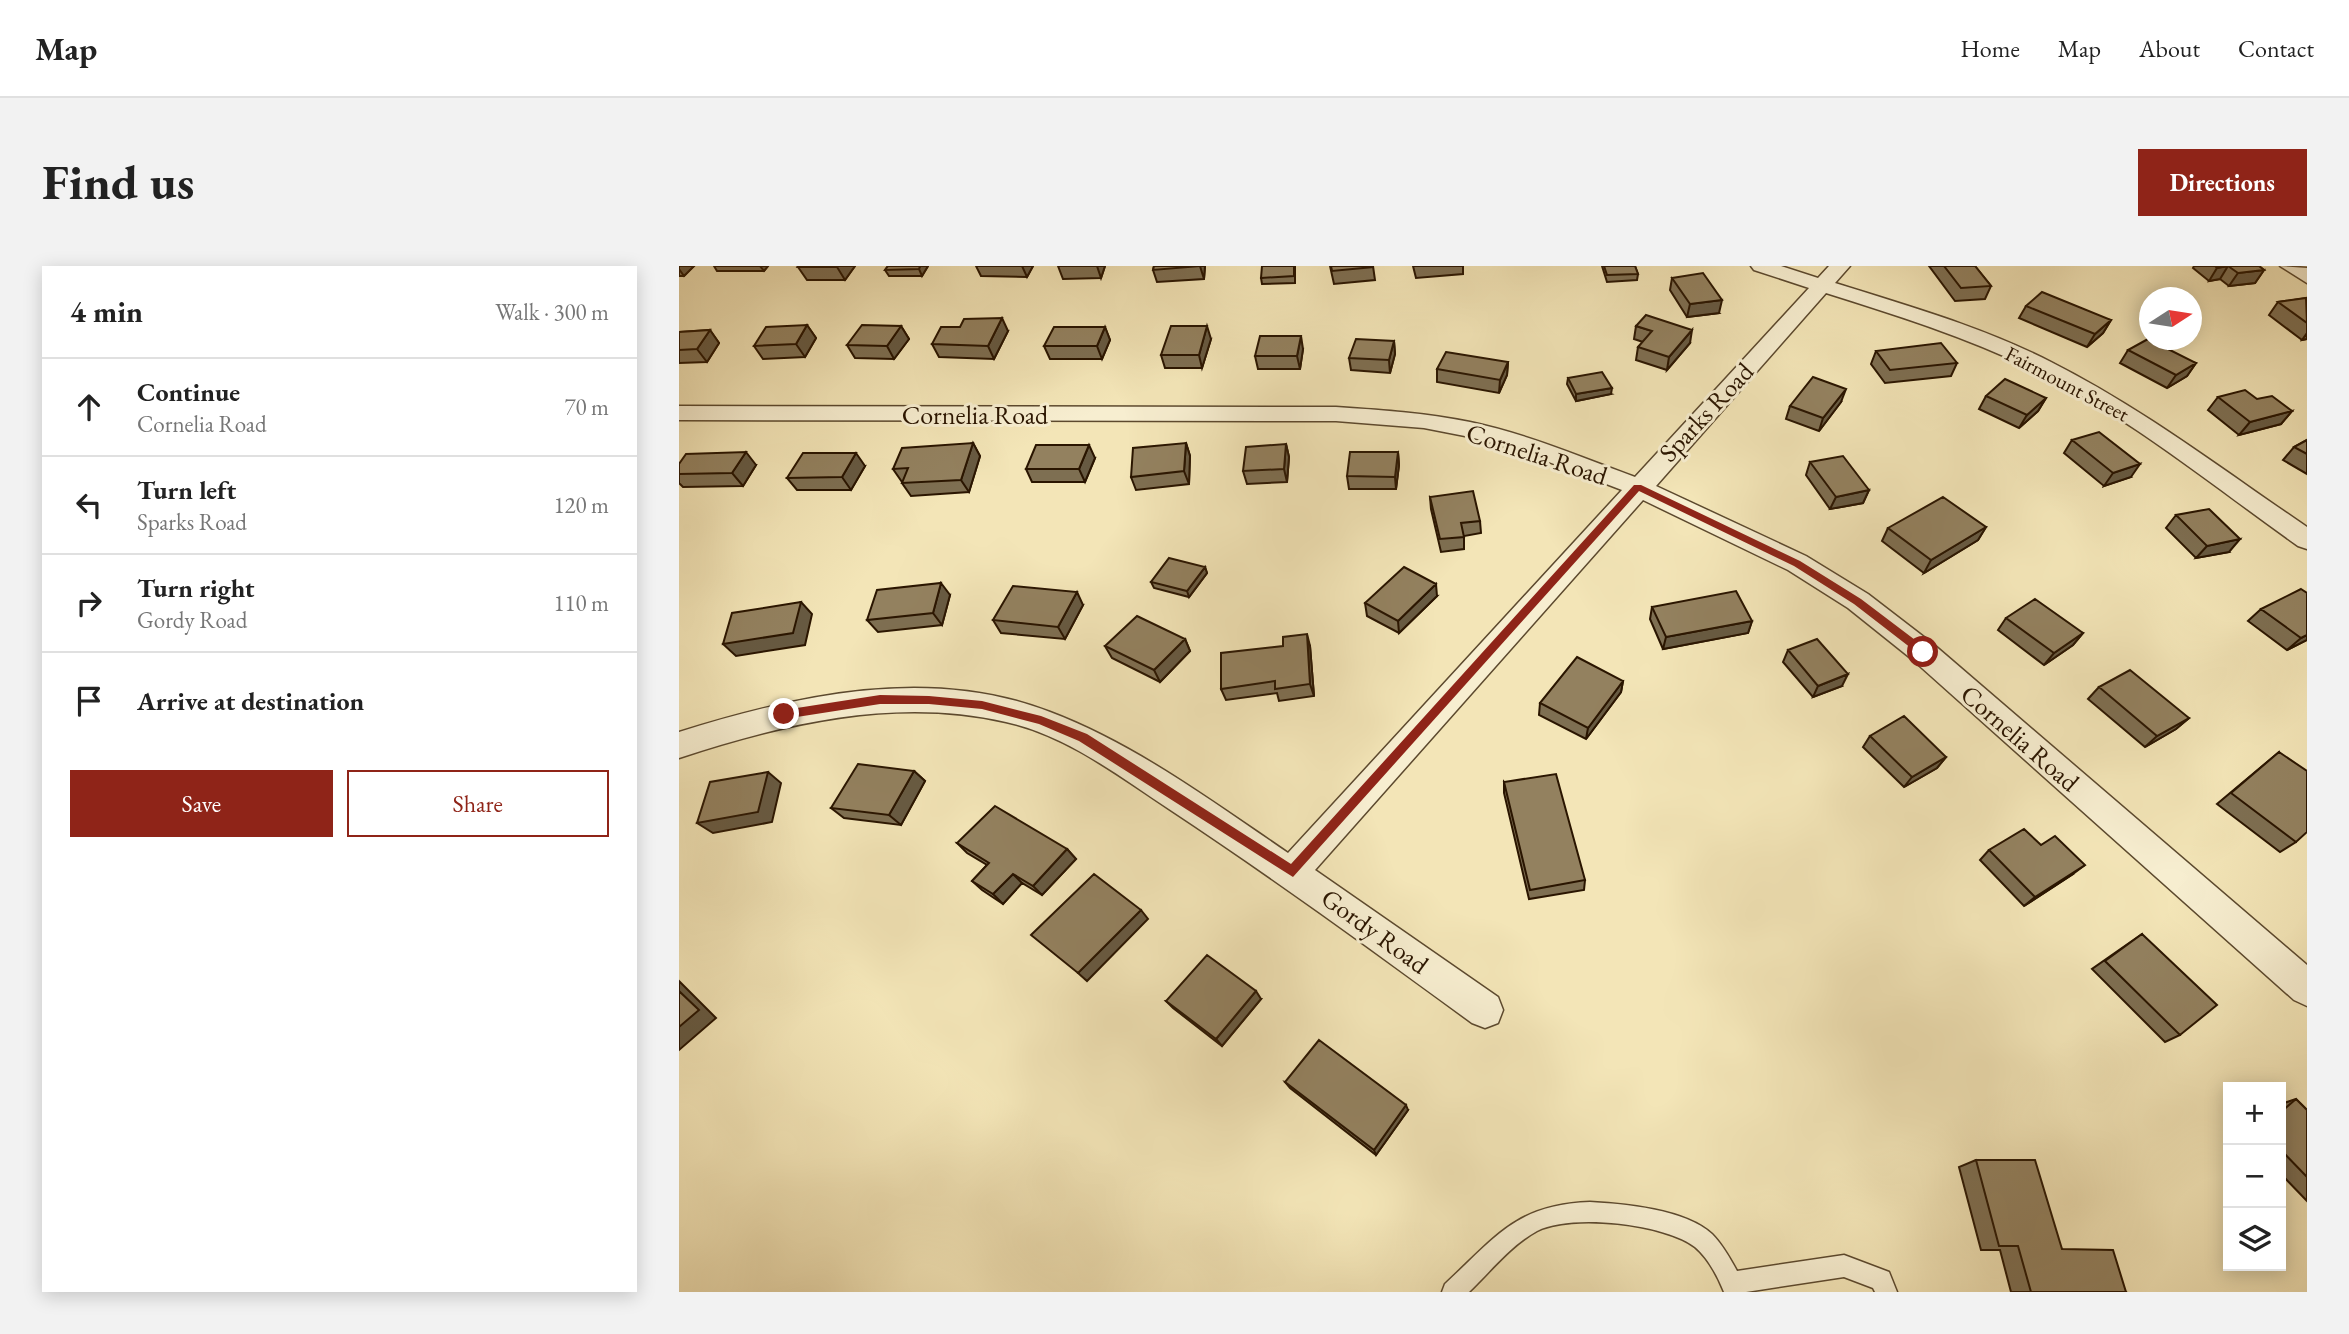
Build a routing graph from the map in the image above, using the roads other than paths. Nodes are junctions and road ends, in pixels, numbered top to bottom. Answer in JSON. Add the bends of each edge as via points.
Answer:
{"nodes":[{"id":1,"x":1761,"y":266,"type":"edge"},
{"id":2,"x":2290,"y":266,"type":"edge"},
{"id":3,"x":1832,"y":275,"type":"edge"},
{"id":4,"x":2307,"y":277,"type":"edge"},
{"id":5,"x":679,"y":413,"type":"edge"},
{"id":6,"x":1637,"y":487,"type":"junction"},
{"id":7,"x":2307,"y":540,"type":"edge"},
{"id":8,"x":679,"y":745,"type":"edge"},
{"id":9,"x":1293,"y":872,"type":"junction"},
{"id":10,"x":2307,"y":988,"type":"edge"},
{"id":11,"x":1485,"y":1010,"type":"dead end"},
{"id":12,"x":1734,"y":1287,"type":"edge"},
{"id":13,"x":1453,"y":1292,"type":"edge"},
{"id":14,"x":1886,"y":1292,"type":"edge"}],
"edges":[{"from":1,"to":3,"type":"street","name":"Fairmount Street"},
{"from":2,"to":4,"type":"street"},
{"from":3,"to":6,"type":"street","name":"Sparks Road"},
{"from":3,"to":7,"type":"street","name":"Fairmount Street","via":[[2059,375],[2128,416]]},
{"from":5,"to":6,"type":"street","name":"Cornelia Road","via":[[1357,416],[1424,421],[1523,444]]},
{"from":6,"to":9,"type":"street","name":"Sparks Road"},
{"from":6,"to":10,"type":"street","name":"Cornelia Road","via":[[1797,563],[1858,601],[1923,652]]},
{"from":8,"to":9,"type":"street","name":"Gordy Road","via":[[740,724],[880,699],[982,705],[1041,720],[1083,738]]},
{"from":9,"to":11,"type":"street","name":"Gordy Road"},
{"from":12,"to":13,"type":"lane","via":[[1702,1239],[1654,1220],[1585,1210],[1531,1223]]},
{"from":12,"to":14,"type":"lane","via":[[1844,1266],[1881,1280]]}]}
